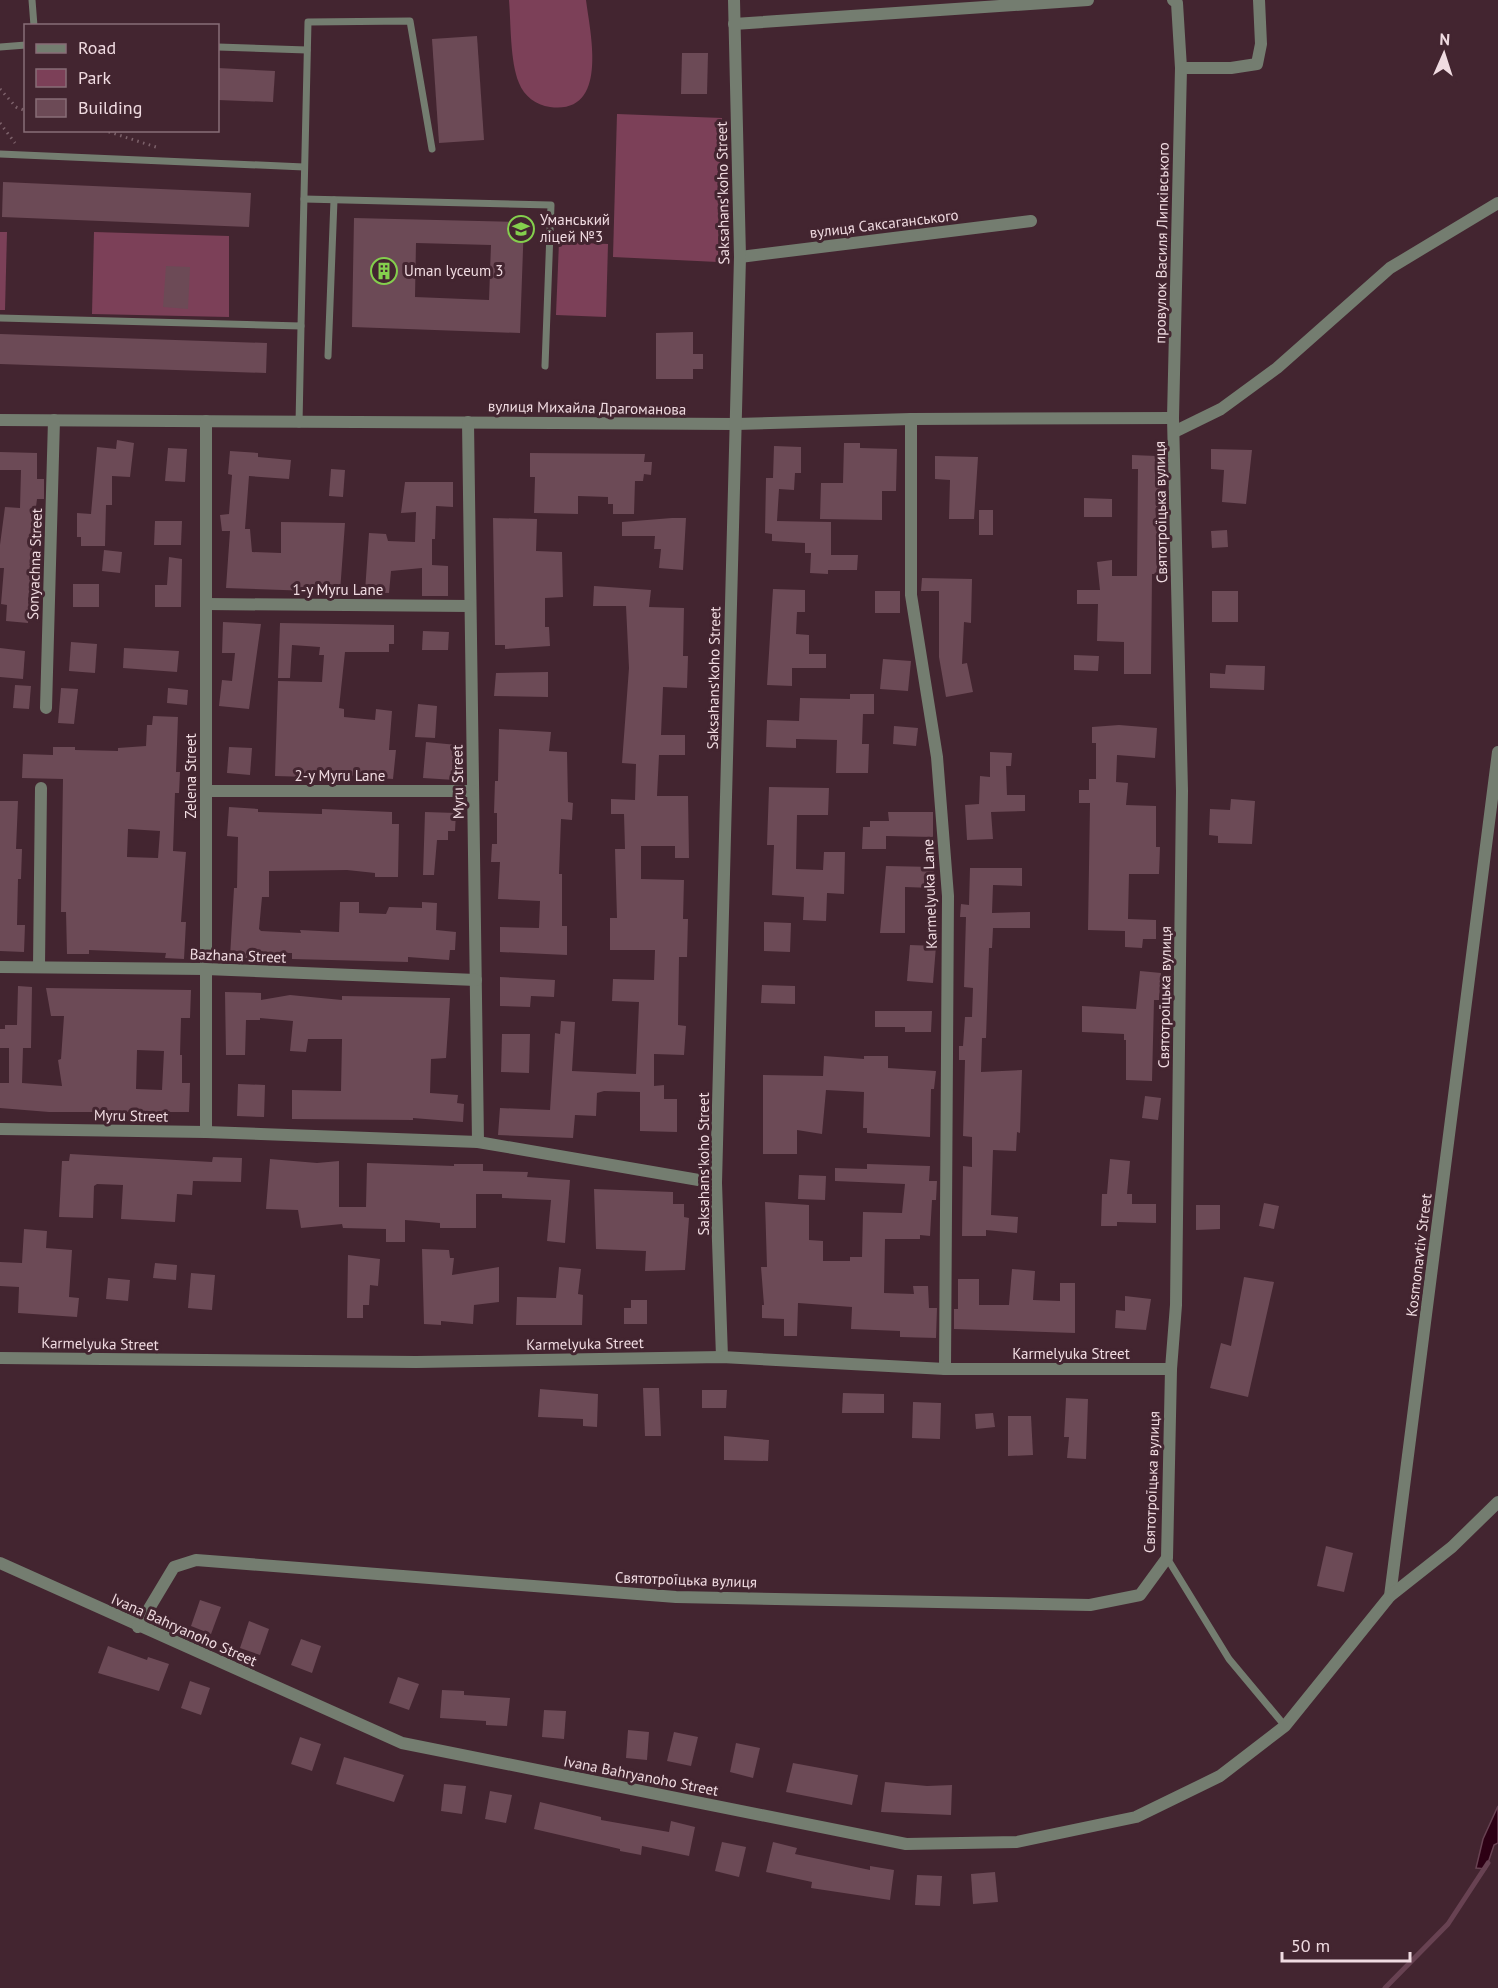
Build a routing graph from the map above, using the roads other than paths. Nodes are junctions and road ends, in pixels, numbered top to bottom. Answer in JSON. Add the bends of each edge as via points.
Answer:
{"nodes":[{"id":1,"x":32,"y":0,"type":"edge"},
{"id":2,"x":734,"y":0,"type":"edge"},
{"id":3,"x":1088,"y":0,"type":"edge"},
{"id":4,"x":1260,"y":0,"type":"edge"},
{"id":5,"x":1175,"y":2,"type":"edge"},
{"id":6,"x":34,"y":24,"type":"edge"},
{"id":7,"x":734,"y":24,"type":"junction"},
{"id":8,"x":24,"y":45,"type":"edge"},
{"id":9,"x":0,"y":47,"type":"edge"},
{"id":10,"x":219,"y":47,"type":"edge"},
{"id":11,"x":307,"y":50,"type":"junction"},
{"id":12,"x":1180,"y":68,"type":"junction"},
{"id":13,"x":432,"y":149,"type":"dead end"},
{"id":14,"x":0,"y":154,"type":"edge"},
{"id":15,"x":304,"y":166,"type":"junction"},
{"id":16,"x":304,"y":199,"type":"junction"},
{"id":17,"x":334,"y":200,"type":"junction"},
{"id":18,"x":1498,"y":203,"type":"edge"},
{"id":19,"x":1031,"y":221,"type":"dead end"},
{"id":20,"x":740,"y":257,"type":"junction"},
{"id":21,"x":0,"y":318,"type":"edge"},
{"id":22,"x":301,"y":326,"type":"junction"},
{"id":23,"x":328,"y":356,"type":"dead end"},
{"id":24,"x":545,"y":366,"type":"dead end"},
{"id":25,"x":1173,"y":418,"type":"junction"},
{"id":26,"x":911,"y":419,"type":"junction"},
{"id":27,"x":0,"y":420,"type":"edge"},
{"id":28,"x":54,"y":420,"type":"junction"},
{"id":29,"x":206,"y":421,"type":"junction"},
{"id":30,"x":468,"y":422,"type":"junction"},
{"id":31,"x":299,"y":424,"type":"junction"},
{"id":32,"x":736,"y":424,"type":"junction"},
{"id":33,"x":1174,"y":432,"type":"junction"},
{"id":34,"x":206,"y":604,"type":"junction"},
{"id":35,"x":470,"y":606,"type":"junction"},
{"id":36,"x":46,"y":708,"type":"dead end"},
{"id":37,"x":1498,"y":752,"type":"edge"},
{"id":38,"x":40,"y":788,"type":"dead end"},
{"id":39,"x":473,"y":790,"type":"junction"},
{"id":40,"x":206,"y":791,"type":"junction"},
{"id":41,"x":39,"y":966,"type":"junction"},
{"id":42,"x":0,"y":967,"type":"edge"},
{"id":43,"x":206,"y":969,"type":"junction"},
{"id":44,"x":476,"y":980,"type":"junction"},
{"id":45,"x":0,"y":1129,"type":"edge"},
{"id":46,"x":206,"y":1131,"type":"junction"},
{"id":47,"x":478,"y":1142,"type":"junction"},
{"id":48,"x":716,"y":1183,"type":"junction"},
{"id":49,"x":722,"y":1357,"type":"junction"},
{"id":50,"x":0,"y":1358,"type":"edge"},
{"id":51,"x":945,"y":1369,"type":"junction"},
{"id":52,"x":1171,"y":1369,"type":"junction"},
{"id":53,"x":1498,"y":1502,"type":"edge"},
{"id":54,"x":1167,"y":1558,"type":"junction"},
{"id":55,"x":0,"y":1563,"type":"edge"},
{"id":56,"x":1390,"y":1596,"type":"junction"},
{"id":57,"x":138,"y":1626,"type":"junction"},
{"id":58,"x":1285,"y":1726,"type":"junction"}],
"edges":[{"from":1,"to":6,"type":"lane"},
{"from":2,"to":7,"type":"street","name":"Saksahansʹkoho Street"},
{"from":3,"to":7,"type":"street"},
{"from":4,"to":12,"type":"street","via":[[1261,44],[1257,64]]},
{"from":5,"to":12,"type":"street","name":"провулок Василя Липківського"},
{"from":7,"to":20,"type":"street","name":"Saksahansʹkoho Street"},
{"from":8,"to":9,"type":"lane"},
{"from":10,"to":11,"type":"lane"},
{"from":11,"to":13,"type":"lane","via":[[308,22],[410,21]]},
{"from":11,"to":15,"type":"lane"},
{"from":12,"to":25,"type":"street","name":"провулок Василя Липківського"},
{"from":14,"to":15,"type":"lane"},
{"from":15,"to":16,"type":"lane"},
{"from":16,"to":17,"type":"lane"},
{"from":16,"to":22,"type":"lane"},
{"from":17,"to":23,"type":"lane"},
{"from":17,"to":24,"type":"lane","via":[[551,205]]},
{"from":18,"to":33,"type":"street","name":"Святотроїцька вулиця","via":[[1390,268],[1277,368],[1221,409]]},
{"from":19,"to":20,"type":"street","name":"вулиця Саксаганського"},
{"from":20,"to":32,"type":"street","name":"Saksahansʹkoho Street"},
{"from":21,"to":22,"type":"lane"},
{"from":22,"to":31,"type":"lane"},
{"from":25,"to":26,"type":"street","name":"вулиця Михайла Драгоманова"},
{"from":25,"to":33,"type":"street","name":"Святотроїцька вулиця"},
{"from":26,"to":32,"type":"street","name":"вулиця Михайла Драгоманова"},
{"from":26,"to":51,"type":"street","name":"Karmelyuka Lane","via":[[911,595],[938,757],[948,896]]},
{"from":27,"to":28,"type":"street","name":"вулиця Михайла Драгоманова"},
{"from":28,"to":29,"type":"street","name":"вулиця Михайла Драгоманова"},
{"from":28,"to":36,"type":"street","name":"Sonyachna Street"},
{"from":29,"to":31,"type":"street","name":"вулиця Михайла Драгоманова"},
{"from":29,"to":34,"type":"street","name":"Zelena Street"},
{"from":30,"to":31,"type":"street","name":"вулиця Михайла Драгоманова"},
{"from":30,"to":32,"type":"street","name":"вулиця Михайла Драгоманова"},
{"from":30,"to":35,"type":"street","name":"Myru Street"},
{"from":32,"to":48,"type":"street","name":"Saksahansʹkoho Street"},
{"from":33,"to":52,"type":"street","name":"Святотроїцька вулиця","via":[[1182,791],[1176,1305]]},
{"from":34,"to":35,"type":"street","name":"1-y Myru Lane"},
{"from":34,"to":40,"type":"street","name":"Zelena Street"},
{"from":35,"to":39,"type":"street","name":"Myru Street"},
{"from":37,"to":56,"type":"street","name":"Kosmonavtiv Street"},
{"from":38,"to":41,"type":"street"},
{"from":39,"to":40,"type":"street","name":"2-y Myru Lane"},
{"from":39,"to":44,"type":"street","name":"Myru Street"},
{"from":40,"to":43,"type":"street","name":"Zelena Street"},
{"from":41,"to":42,"type":"street","name":"Bazhana Street"},
{"from":41,"to":43,"type":"street","name":"Bazhana Street"},
{"from":43,"to":44,"type":"street","name":"Bazhana Street"},
{"from":43,"to":46,"type":"street","name":"Zelena Street"},
{"from":44,"to":47,"type":"street","name":"Myru Street"},
{"from":45,"to":46,"type":"street","name":"Myru Street"},
{"from":46,"to":47,"type":"street","name":"Myru Street"},
{"from":47,"to":48,"type":"street","name":"Myru Street"},
{"from":48,"to":49,"type":"street","name":"Saksahansʹkoho Street"},
{"from":49,"to":50,"type":"street","name":"Karmelyuka Street","via":[[416,1362]]},
{"from":49,"to":51,"type":"street","name":"Karmelyuka Street"},
{"from":51,"to":52,"type":"street","name":"Karmelyuka Street"},
{"from":52,"to":54,"type":"street","name":"Святотроїцька вулиця"},
{"from":53,"to":56,"type":"street","via":[[1452,1547]]},
{"from":54,"to":57,"type":"street","name":"Святотроїцька вулиця","via":[[1140,1595],[1090,1605],[676,1597],[196,1560],[174,1567]]},
{"from":54,"to":58,"type":"lane","via":[[1229,1659]]},
{"from":55,"to":57,"type":"street","name":"Ivana Bahryanoho Street"},
{"from":56,"to":58,"type":"street"},
{"from":57,"to":58,"type":"street","name":"Ivana Bahryanoho Street","via":[[402,1743],[906,1844],[1017,1842],[1136,1817],[1220,1776]]}]}
